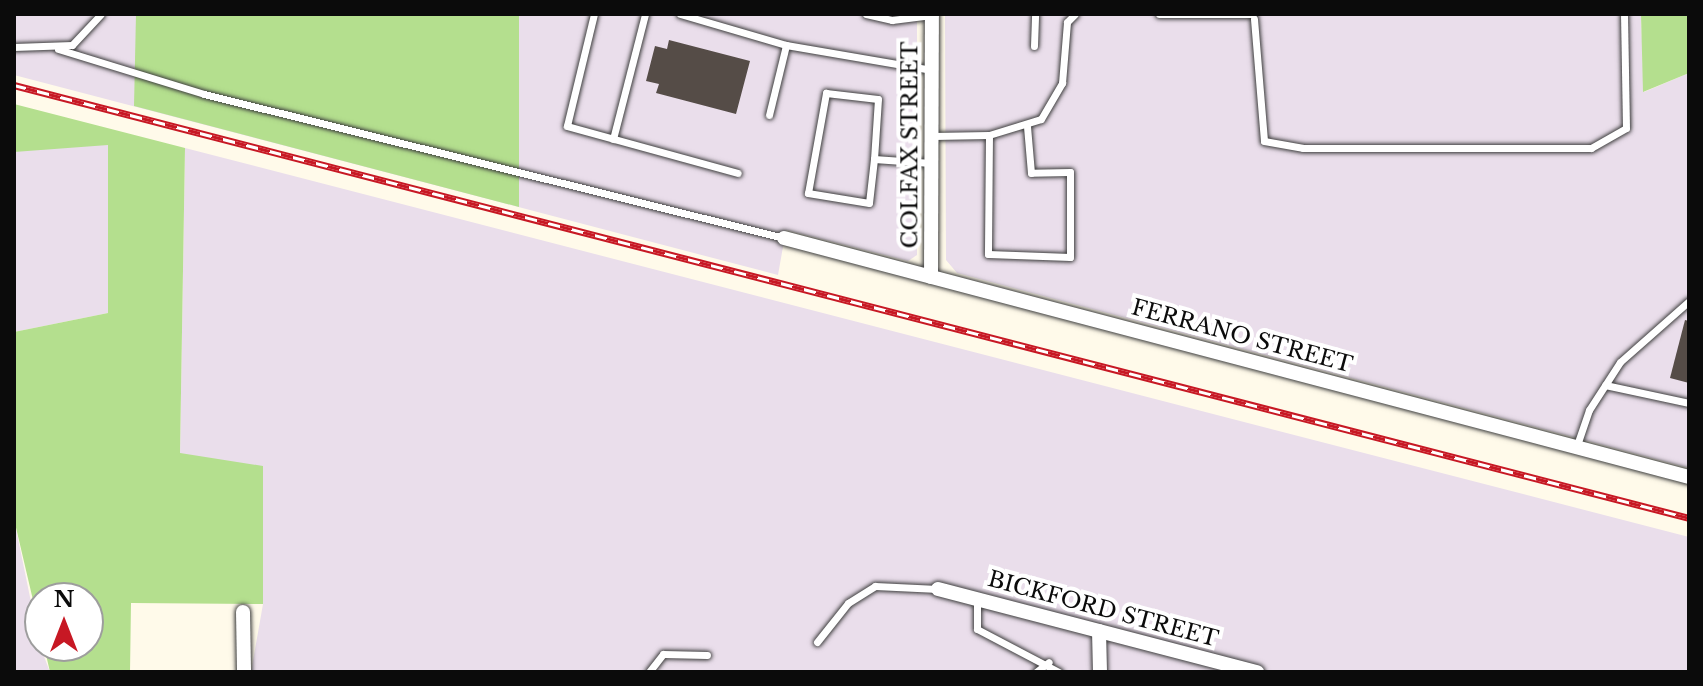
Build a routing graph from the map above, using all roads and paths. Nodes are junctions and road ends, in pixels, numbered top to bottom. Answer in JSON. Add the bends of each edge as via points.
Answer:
{"nodes":[{"id":1,"x":101,"y":14,"type":"edge"},
{"id":2,"x":594,"y":14,"type":"edge"},
{"id":3,"x":645,"y":14,"type":"edge"},
{"id":4,"x":680,"y":14,"type":"edge"},
{"id":5,"x":866,"y":14,"type":"edge"},
{"id":6,"x":932,"y":14,"type":"edge"},
{"id":7,"x":1035,"y":14,"type":"edge"},
{"id":8,"x":1075,"y":14,"type":"edge"},
{"id":9,"x":1159,"y":14,"type":"edge"},
{"id":10,"x":1624,"y":14,"type":"edge"},
{"id":11,"x":1254,"y":17,"type":"edge"},
{"id":12,"x":786,"y":45,"type":"junction"},
{"id":13,"x":1034,"y":46,"type":"dead end"},
{"id":14,"x":14,"y":47,"type":"edge"},
{"id":15,"x":58,"y":49,"type":"junction"},
{"id":16,"x":932,"y":70,"type":"junction"},
{"id":17,"x":769,"y":115,"type":"dead end"},
{"id":18,"x":1027,"y":126,"type":"junction"},
{"id":19,"x":989,"y":135,"type":"junction"},
{"id":20,"x":933,"y":136,"type":"junction"},
{"id":21,"x":613,"y":139,"type":"junction"},
{"id":22,"x":874,"y":159,"type":"junction"},
{"id":23,"x":933,"y":163,"type":"junction"},
{"id":24,"x":738,"y":173,"type":"dead end"},
{"id":25,"x":784,"y":238,"type":"joint"},
{"id":26,"x":931,"y":277,"type":"junction"},
{"id":27,"x":1689,"y":301,"type":"edge"},
{"id":28,"x":1605,"y":385,"type":"junction"},
{"id":29,"x":1689,"y":403,"type":"edge"},
{"id":30,"x":1576,"y":448,"type":"junction"},
{"id":31,"x":1689,"y":477,"type":"edge"},
{"id":32,"x":938,"y":589,"type":"joint"},
{"id":33,"x":977,"y":600,"type":"junction"},
{"id":34,"x":243,"y":612,"type":"dead end"},
{"id":35,"x":1099,"y":631,"type":"junction"},
{"id":36,"x":817,"y":642,"type":"dead end"},
{"id":37,"x":707,"y":655,"type":"dead end"},
{"id":38,"x":1049,"y":662,"type":"junction"},
{"id":39,"x":244,"y":672,"type":"edge"},
{"id":40,"x":649,"y":672,"type":"edge"},
{"id":41,"x":1036,"y":672,"type":"edge"},
{"id":42,"x":1059,"y":672,"type":"edge"},
{"id":43,"x":1100,"y":672,"type":"edge"},
{"id":44,"x":1257,"y":672,"type":"edge"}],
"edges":[{"from":1,"to":15,"type":"lane","via":[[82,38]]},
{"from":2,"to":21,"type":"lane","via":[[567,126]]},
{"from":3,"to":21,"type":"lane"},
{"from":4,"to":12,"type":"lane"},
{"from":5,"to":6,"type":"lane","via":[[892,20]]},
{"from":6,"to":16,"type":"street","name":"COLFAX STREET"},
{"from":7,"to":13,"type":"lane"},
{"from":8,"to":18,"type":"lane","via":[[1067,22],[1066,72],[1055,103]]},
{"from":9,"to":11,"type":"lane"},
{"from":10,"to":11,"type":"lane","via":[[1626,128],[1591,148],[1303,148],[1264,141]]},
{"from":12,"to":16,"type":"lane"},
{"from":12,"to":17,"type":"lane"},
{"from":14,"to":15,"type":"lane"},
{"from":15,"to":25,"type":"lane","via":[[234,102]]},
{"from":16,"to":20,"type":"street","name":"COLFAX STREET"},
{"from":18,"to":19,"type":"lane"},
{"from":18,"to":19,"type":"lane","via":[[1031,173],[1070,172],[1070,257],[988,254]]},
{"from":19,"to":20,"type":"lane"},
{"from":20,"to":23,"type":"street","name":"COLFAX STREET"},
{"from":21,"to":24,"type":"lane"},
{"from":22,"to":22,"type":"lane","via":[[878,99],[826,93],[808,193],[869,203]]},
{"from":22,"to":23,"type":"lane"},
{"from":23,"to":26,"type":"street","name":"COLFAX STREET"},
{"from":25,"to":26,"type":"street","name":"FERRANO STREET"},
{"from":26,"to":30,"type":"street","name":"FERRANO STREET"},
{"from":27,"to":28,"type":"lane"},
{"from":28,"to":29,"type":"lane"},
{"from":28,"to":30,"type":"lane"},
{"from":30,"to":31,"type":"street","name":"FERRANO STREET"},
{"from":32,"to":33,"type":"street","name":"BICKFORD STREET"},
{"from":32,"to":36,"type":"lane","via":[[875,586],[848,603]]},
{"from":33,"to":35,"type":"street","name":"BICKFORD STREET"},
{"from":33,"to":38,"type":"lane","via":[[977,629]]},
{"from":34,"to":39,"type":"street"},
{"from":35,"to":43,"type":"street"},
{"from":35,"to":44,"type":"street","name":"BICKFORD STREET"},
{"from":37,"to":40,"type":"lane","via":[[663,654]]},
{"from":38,"to":41,"type":"lane"},
{"from":38,"to":42,"type":"lane"}]}
